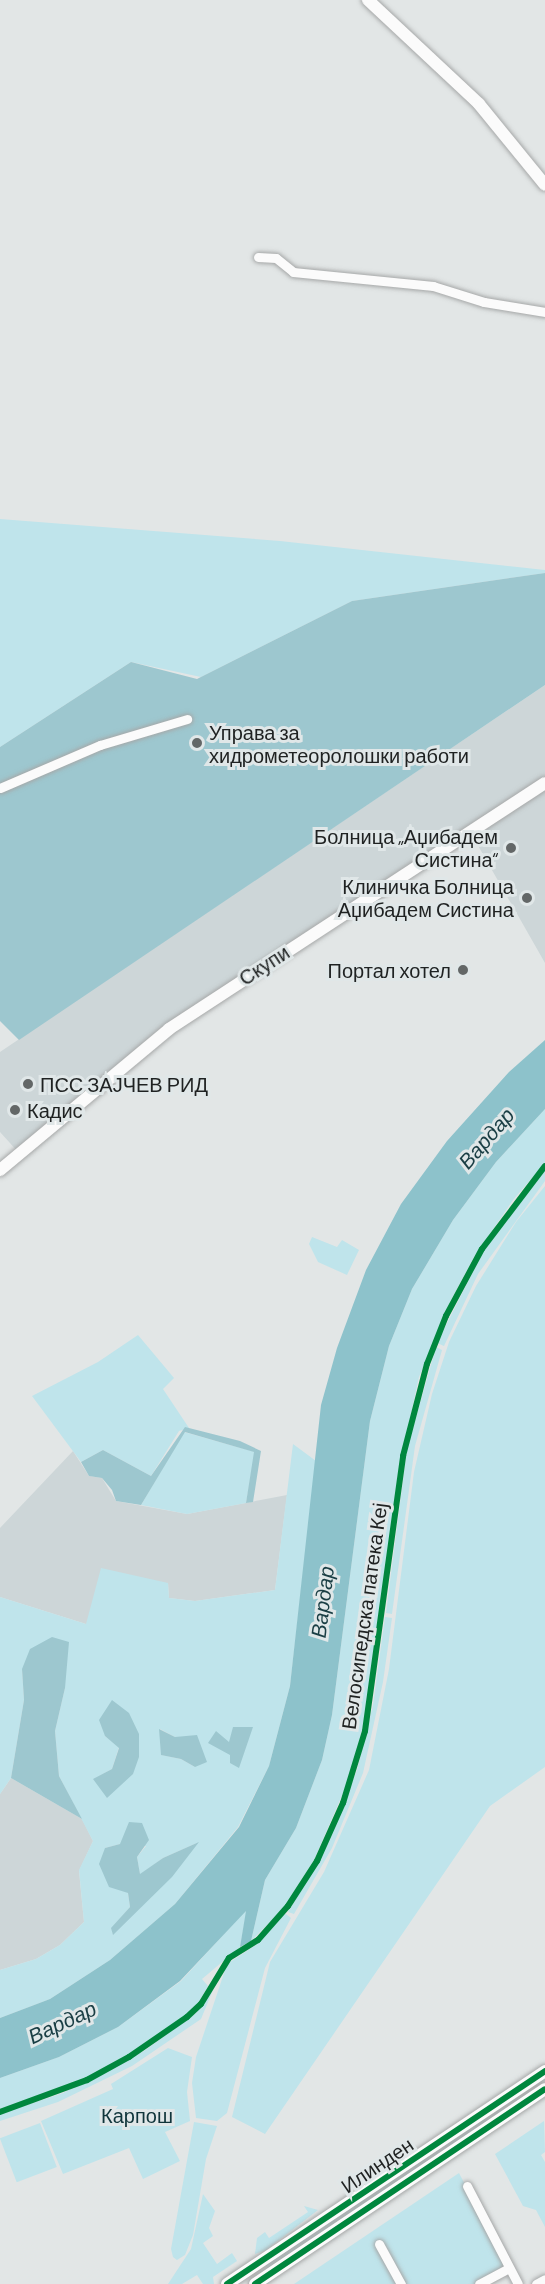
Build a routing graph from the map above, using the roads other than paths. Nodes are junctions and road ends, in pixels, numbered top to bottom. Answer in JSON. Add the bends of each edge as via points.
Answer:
{"nodes":[{"id":1,"x":368,"y":0,"type":"edge"},
{"id":2,"x":545,"y":185,"type":"edge"},
{"id":3,"x":258,"y":257,"type":"dead end"},
{"id":4,"x":545,"y":312,"type":"edge"},
{"id":5,"x":187,"y":719,"type":"dead end"},
{"id":6,"x":545,"y":783,"type":"edge"},
{"id":7,"x":0,"y":788,"type":"edge"},
{"id":8,"x":0,"y":1170,"type":"edge"},
{"id":9,"x":545,"y":2072,"type":"edge"},
{"id":10,"x":545,"y":2090,"type":"edge"},
{"id":11,"x":467,"y":2186,"type":"dead end"},
{"id":12,"x":379,"y":2244,"type":"dead end"},
{"id":13,"x":291,"y":2260,"type":"junction"},
{"id":14,"x":509,"y":2268,"type":"junction"},
{"id":15,"x":545,"y":2279,"type":"edge"},
{"id":16,"x":227,"y":2284,"type":"edge"},
{"id":17,"x":255,"y":2284,"type":"edge"},
{"id":18,"x":278,"y":2284,"type":"edge"},
{"id":19,"x":401,"y":2284,"type":"edge"},
{"id":20,"x":478,"y":2284,"type":"edge"},
{"id":21,"x":518,"y":2284,"type":"edge"},
{"id":22,"x":536,"y":2284,"type":"edge"}],
"edges":[{"from":1,"to":2,"type":"street","via":[[479,104]]},
{"from":3,"to":4,"type":"street","via":[[276,258],[293,272],[433,286],[484,302]]},
{"from":5,"to":7,"type":"street","via":[[100,745]]},
{"from":6,"to":8,"type":"street","name":"Скупи","via":[[179,1023]]},
{"from":9,"to":16,"type":"street","name":"Илинден"},
{"from":10,"to":13,"type":"street","name":"Илинден"},
{"from":11,"to":14,"type":"street"},
{"from":12,"to":19,"type":"street"},
{"from":13,"to":17,"type":"street","name":"Илинден"},
{"from":13,"to":18,"type":"street"},
{"from":14,"to":20,"type":"street"},
{"from":14,"to":21,"type":"street"},
{"from":15,"to":22,"type":"street"}]}
